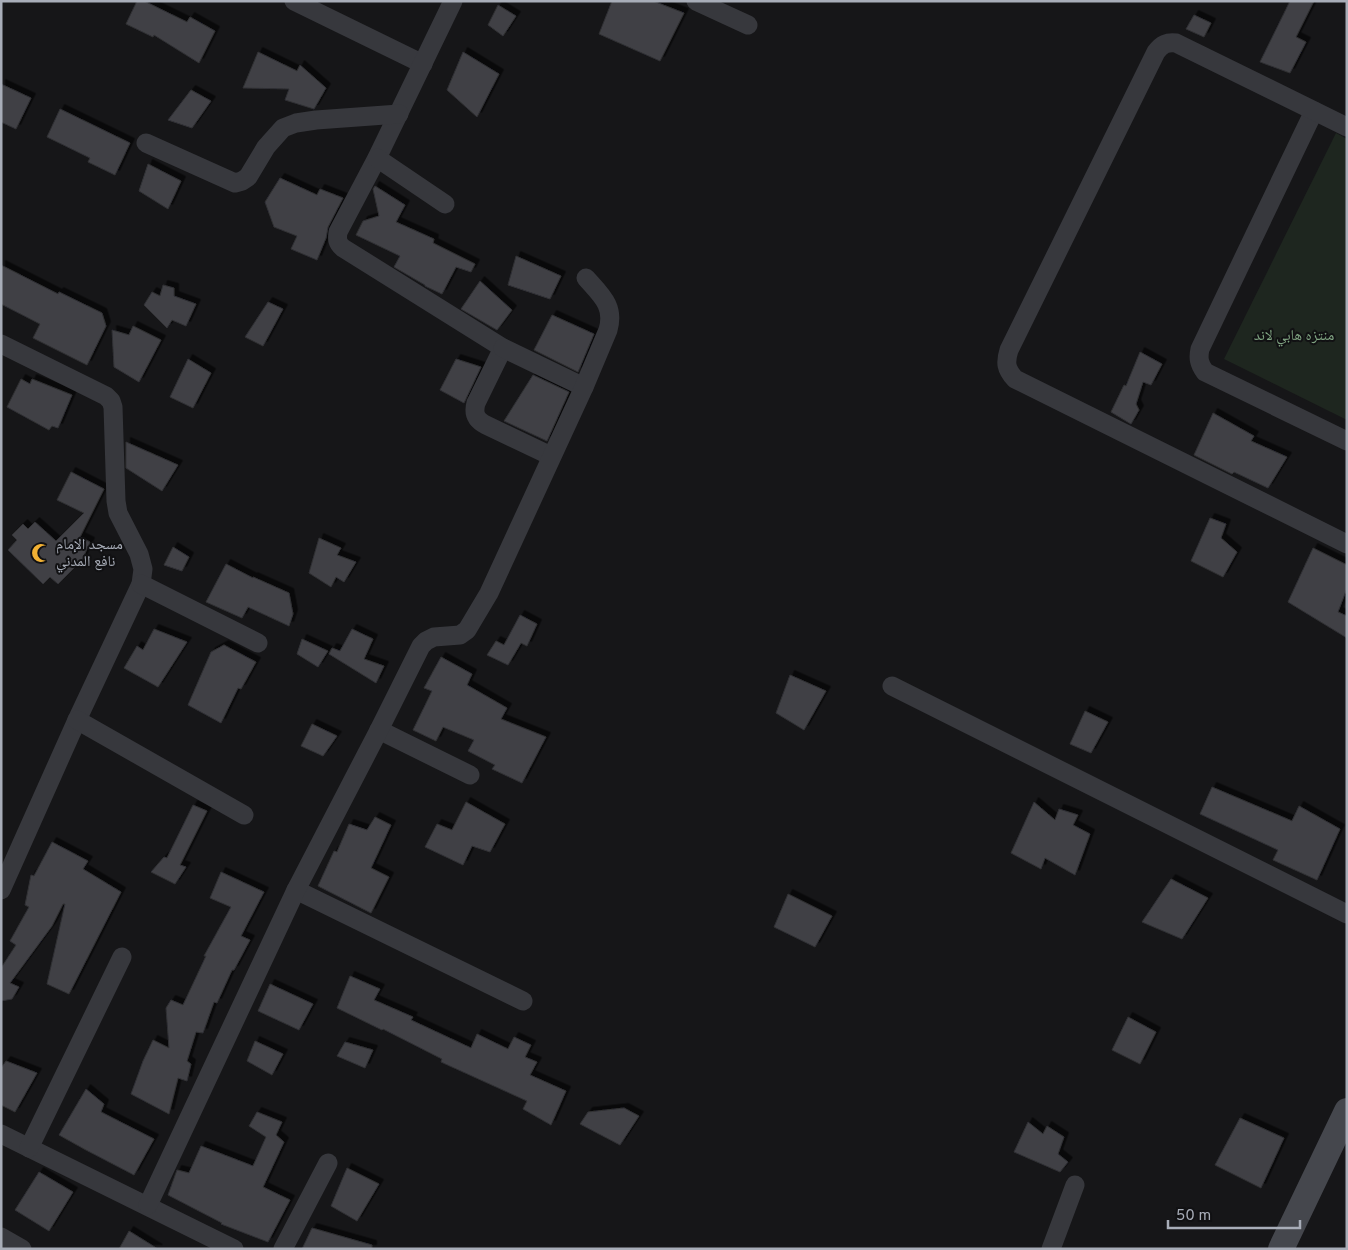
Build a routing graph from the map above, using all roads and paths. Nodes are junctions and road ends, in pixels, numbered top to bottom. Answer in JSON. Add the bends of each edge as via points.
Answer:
{"nodes":[{"id":1,"x":294,"y":1,"type":"edge"},
{"id":2,"x":453,"y":1,"type":"edge"},
{"id":3,"x":696,"y":1,"type":"edge"},
{"id":4,"x":748,"y":26,"type":"dead end"},
{"id":5,"x":423,"y":64,"type":"junction"},
{"id":6,"x":1314,"y":111,"type":"junction"},
{"id":7,"x":399,"y":114,"type":"junction"},
{"id":8,"x":1347,"y":127,"type":"edge"},
{"id":9,"x":146,"y":143,"type":"dead end"},
{"id":10,"x":377,"y":158,"type":"junction"},
{"id":11,"x":445,"y":204,"type":"dead end"},
{"id":12,"x":586,"y":278,"type":"dead end"},
{"id":13,"x":1,"y":344,"type":"edge"},
{"id":14,"x":503,"y":348,"type":"junction"},
{"id":15,"x":584,"y":388,"type":"junction"},
{"id":16,"x":1347,"y":441,"type":"edge"},
{"id":17,"x":552,"y":456,"type":"junction"},
{"id":18,"x":1347,"y":544,"type":"edge"},
{"id":19,"x":141,"y":584,"type":"junction"},
{"id":20,"x":258,"y":643,"type":"dead end"},
{"id":21,"x":892,"y":686,"type":"dead end"},
{"id":22,"x":77,"y":720,"type":"junction"},
{"id":23,"x":379,"y":730,"type":"junction"},
{"id":24,"x":470,"y":775,"type":"dead end"},
{"id":25,"x":244,"y":814,"type":"dead end"},
{"id":26,"x":1,"y":890,"type":"edge"},
{"id":27,"x":296,"y":890,"type":"junction"},
{"id":28,"x":1347,"y":914,"type":"edge"},
{"id":29,"x":122,"y":957,"type":"dead end"},
{"id":30,"x":523,"y":1001,"type":"dead end"},
{"id":31,"x":1347,"y":1111,"type":"edge"},
{"id":32,"x":1,"y":1134,"type":"edge"},
{"id":33,"x":29,"y":1148,"type":"junction"},
{"id":34,"x":328,"y":1163,"type":"dead end"},
{"id":35,"x":1075,"y":1185,"type":"dead end"},
{"id":36,"x":148,"y":1206,"type":"junction"},
{"id":37,"x":1,"y":1237,"type":"edge"},
{"id":38,"x":232,"y":1248,"type":"edge"},
{"id":39,"x":22,"y":1249,"type":"edge"},
{"id":40,"x":283,"y":1249,"type":"edge"},
{"id":41,"x":1051,"y":1249,"type":"edge"},
{"id":42,"x":1281,"y":1249,"type":"edge"}],
"edges":[{"from":1,"to":5,"type":"street"},
{"from":2,"to":5,"type":"street"},
{"from":3,"to":4,"type":"street"},
{"from":5,"to":7,"type":"street"},
{"from":6,"to":8,"type":"street"},
{"from":6,"to":16,"type":"street","via":[[1200,349],[1199,361],[1205,372]]},
{"from":6,"to":18,"type":"street","via":[[1176,43],[1162,45],[1009,350],[1006,366],[1015,379]]},
{"from":7,"to":9,"type":"street","via":[[316,120],[283,128],[266,147],[248,177],[235,183]]},
{"from":7,"to":10,"type":"street"},
{"from":10,"to":11,"type":"street"},
{"from":10,"to":14,"type":"street","via":[[338,232],[338,244]]},
{"from":12,"to":15,"type":"street","via":[[610,310],[611,321]]},
{"from":13,"to":19,"type":"street","via":[[111,401],[116,501],[143,568]]},
{"from":14,"to":15,"type":"street"},
{"from":14,"to":17,"type":"street","via":[[476,403],[476,416],[486,425]]},
{"from":15,"to":17,"type":"street"},
{"from":17,"to":23,"type":"street","via":[[490,593],[467,630],[460,635],[434,637],[421,646]]},
{"from":19,"to":20,"type":"street"},
{"from":19,"to":22,"type":"street"},
{"from":21,"to":28,"type":"street"},
{"from":22,"to":25,"type":"street"},
{"from":22,"to":26,"type":"street"},
{"from":23,"to":24,"type":"street"},
{"from":23,"to":27,"type":"street"},
{"from":27,"to":30,"type":"street"},
{"from":27,"to":36,"type":"street"},
{"from":29,"to":33,"type":"street"},
{"from":31,"to":42,"type":"main road"},
{"from":32,"to":33,"type":"street"},
{"from":33,"to":36,"type":"street"},
{"from":34,"to":40,"type":"street"},
{"from":35,"to":41,"type":"street"},
{"from":36,"to":38,"type":"street"},
{"from":37,"to":39,"type":"street"}]}
